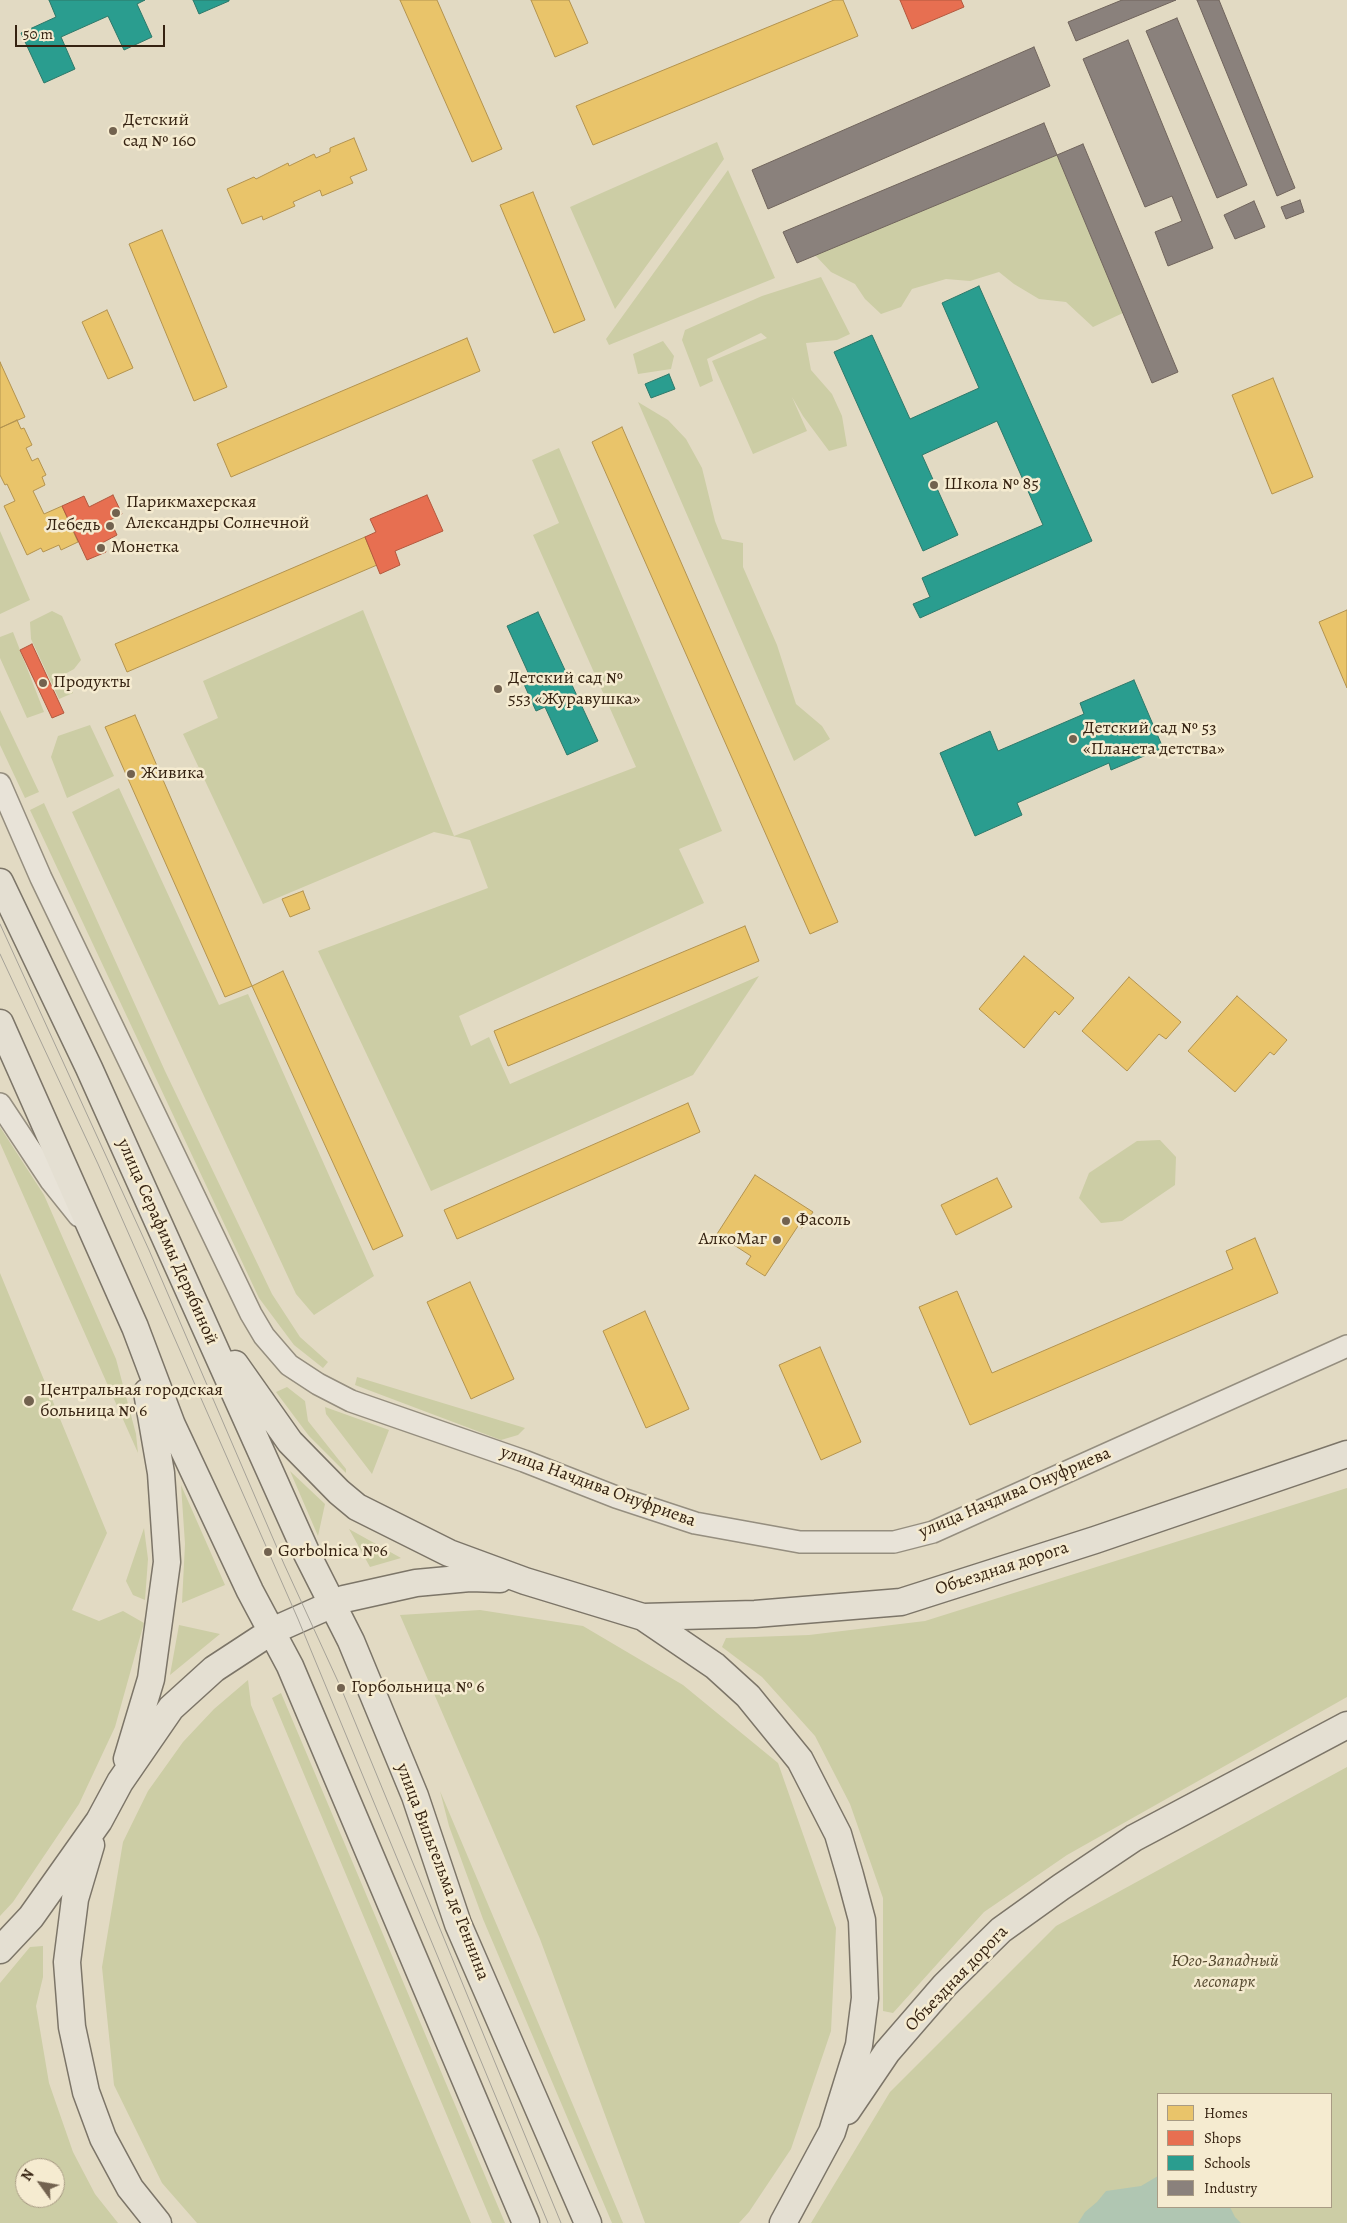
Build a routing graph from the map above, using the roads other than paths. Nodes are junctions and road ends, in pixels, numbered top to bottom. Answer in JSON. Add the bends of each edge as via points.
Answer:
{"nodes":[{"id":1,"x":0,"y":784,"type":"edge"},
{"id":2,"x":0,"y":882,"type":"edge"},
{"id":3,"x":0,"y":1023,"type":"edge"},
{"id":4,"x":0,"y":1104,"type":"edge"},
{"id":5,"x":98,"y":1240,"type":"junction"},
{"id":6,"x":195,"y":1306,"type":"junction"},
{"id":7,"x":135,"y":1327,"type":"junction"},
{"id":8,"x":1347,"y":1346,"type":"edge"},
{"id":9,"x":1347,"y":1454,"type":"edge"},
{"id":10,"x":525,"y":1581,"type":"junction"},
{"id":11,"x":333,"y":1603,"type":"junction"},
{"id":12,"x":643,"y":1617,"type":"junction"},
{"id":13,"x":272,"y":1631,"type":"junction"},
{"id":14,"x":1347,"y":1726,"type":"edge"},
{"id":15,"x":120,"y":1782,"type":"junction"},
{"id":16,"x":99,"y":1821,"type":"junction"},
{"id":17,"x":0,"y":1950,"type":"edge"},
{"id":18,"x":832,"y":2132,"type":"junction"},
{"id":19,"x":789,"y":2212,"type":"edge"},
{"id":20,"x":158,"y":2223,"type":"edge"},
{"id":21,"x":526,"y":2223,"type":"edge"},
{"id":22,"x":588,"y":2223,"type":"edge"},
{"id":23,"x":775,"y":2223,"type":"edge"}],
"edges":[{"from":1,"to":8,"type":"street","name":"улица Начдива Онуфриева","via":[[41,878],[251,1314],[264,1336],[289,1365],[351,1400],[695,1523],[800,1542],[894,1542],[933,1532]]},
{"from":2,"to":6,"type":"main road","name":"улица Серафимы Дерябиной"},
{"from":3,"to":5,"type":"main road"},
{"from":4,"to":5,"type":"street","via":[[51,1181]]},
{"from":5,"to":7,"type":"main road"},
{"from":6,"to":10,"type":"main road","via":[[290,1442],[339,1492],[376,1518],[449,1553]]},
{"from":6,"to":11,"type":"main road","name":"улица Серафимы Дерябиной","via":[[307,1554]]},
{"from":7,"to":13,"type":"main road","via":[[172,1425],[250,1592]]},
{"from":7,"to":15,"type":"main road","via":[[162,1473],[167,1562],[151,1679]]},
{"from":9,"to":12,"type":"main road","name":"Объездная дорога","via":[[1096,1540],[901,1602],[755,1614]]},
{"from":10,"to":11,"type":"main road","via":[[470,1578],[416,1582]]},
{"from":10,"to":12,"type":"main road"},
{"from":11,"to":13,"type":"main road"},
{"from":11,"to":22,"type":"main road","name":"улица Вильгельма де Геннина","via":[[415,1796],[458,1924]]},
{"from":12,"to":18,"type":"main road","via":[[715,1666],[748,1696],[800,1760],[838,1834],[862,1920],[865,1998],[858,2045]]},
{"from":13,"to":15,"type":"main road","via":[[214,1669],[171,1708]]},
{"from":13,"to":21,"type":"main road","via":[[294,1675]]},
{"from":14,"to":18,"type":"main road","name":"Объездная дорога","via":[[1134,1838],[1001,1930],[945,1985],[887,2052]]},
{"from":15,"to":16,"type":"main road"},
{"from":16,"to":17,"type":"main road","via":[[32,1917]]},
{"from":16,"to":20,"type":"main road","via":[[75,1899],[67,1962],[72,2027],[86,2092],[103,2138],[130,2188]]},
{"from":18,"to":19,"type":"main road"},
{"from":19,"to":23,"type":"main road"}]}
